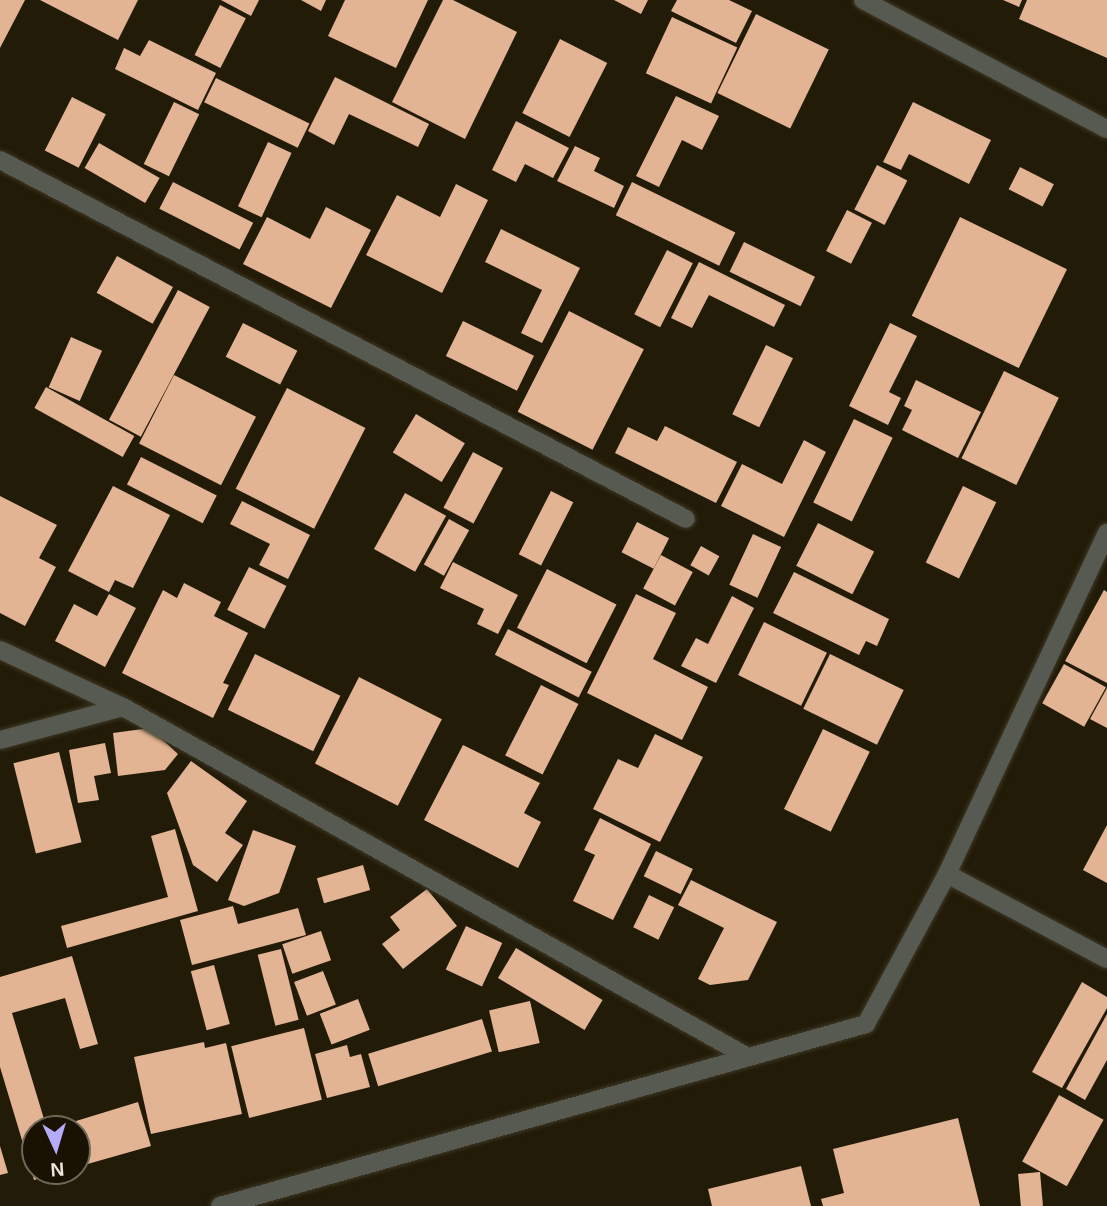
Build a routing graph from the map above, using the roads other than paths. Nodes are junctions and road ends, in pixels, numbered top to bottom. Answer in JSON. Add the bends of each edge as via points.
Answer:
{"nodes":[{"id":1,"x":863,"y":0,"type":"edge"},
{"id":2,"x":1107,"y":129,"type":"edge"},
{"id":3,"x":0,"y":160,"type":"edge"},
{"id":4,"x":686,"y":519,"type":"dead end"},
{"id":5,"x":1107,"y":533,"type":"edge"},
{"id":6,"x":0,"y":650,"type":"edge"},
{"id":7,"x":123,"y":706,"type":"junction"},
{"id":8,"x":0,"y":740,"type":"edge"},
{"id":9,"x":947,"y":874,"type":"junction"},
{"id":10,"x":1107,"y":959,"type":"edge"},
{"id":11,"x":748,"y":1057,"type":"junction"},
{"id":12,"x":220,"y":1206,"type":"edge"}],
"edges":[{"from":1,"to":2,"type":"street"},
{"from":3,"to":4,"type":"street"},
{"from":5,"to":9,"type":"street"},
{"from":6,"to":7,"type":"street"},
{"from":7,"to":8,"type":"street"},
{"from":7,"to":11,"type":"street"},
{"from":9,"to":10,"type":"street"},
{"from":9,"to":11,"type":"street","via":[[866,1024]]},
{"from":11,"to":12,"type":"street"}]}
